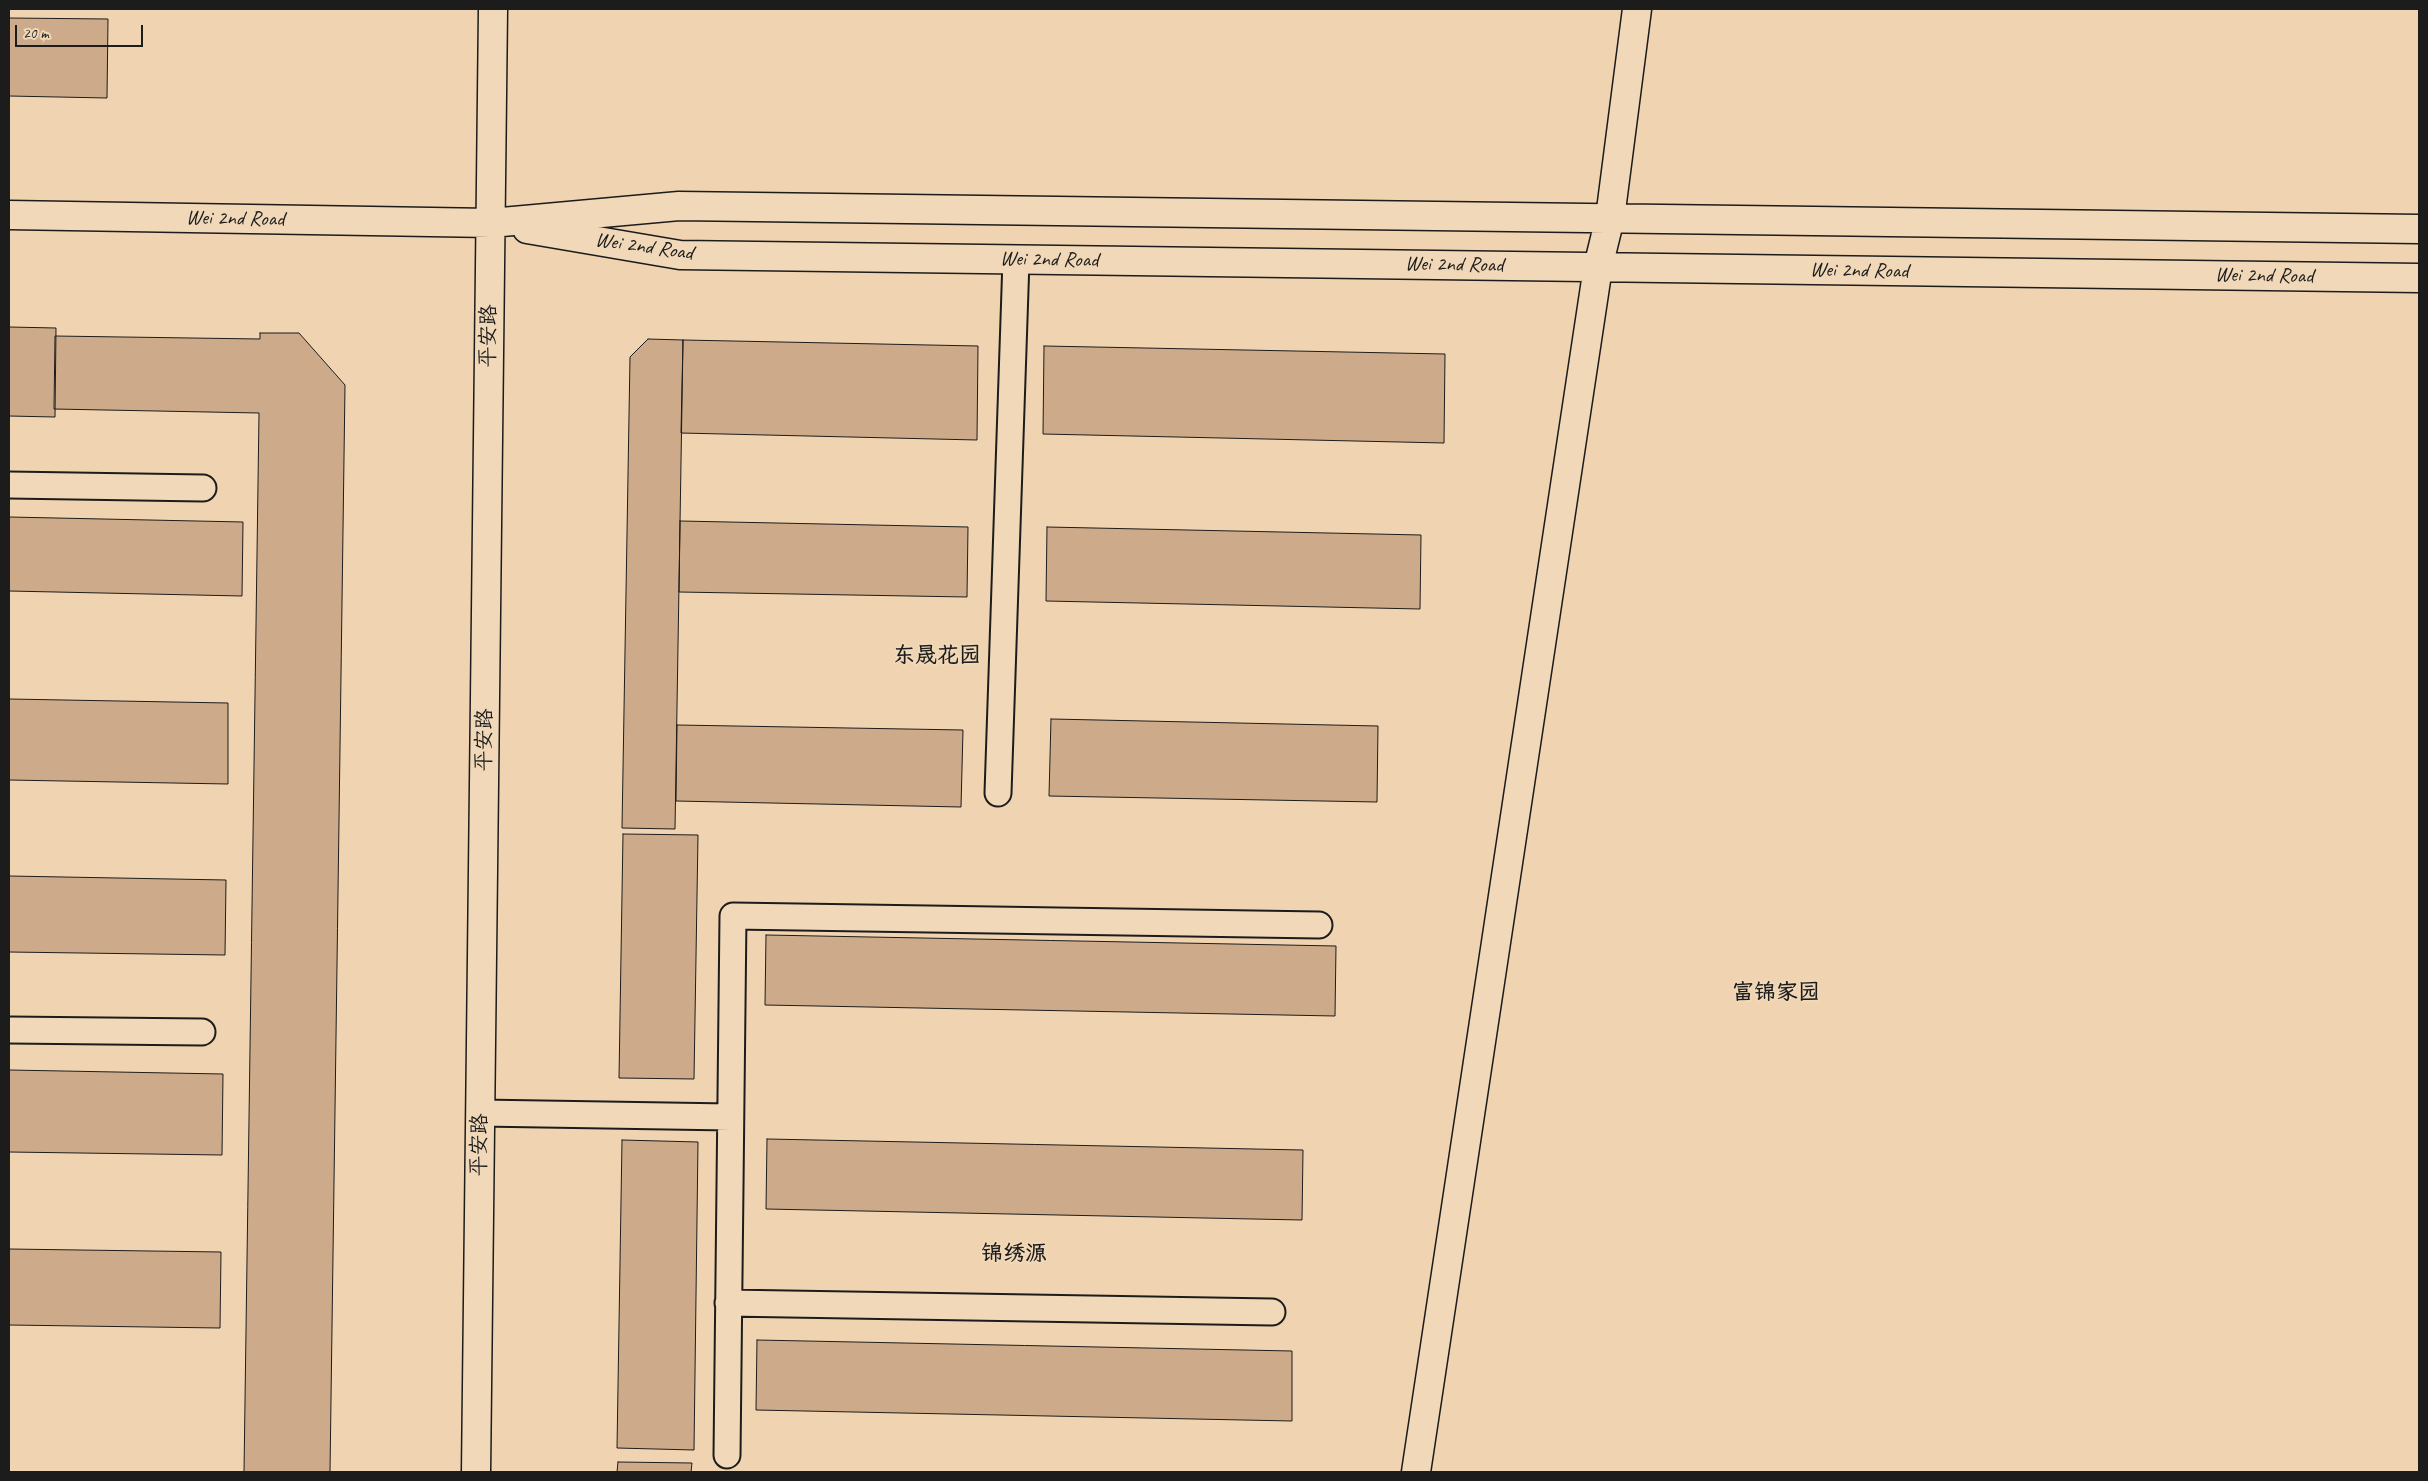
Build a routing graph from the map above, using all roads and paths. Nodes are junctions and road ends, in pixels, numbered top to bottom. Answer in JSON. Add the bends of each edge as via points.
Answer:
{"nodes":[{"id":1,"x":493,"y":9,"type":"edge"},
{"id":2,"x":1637,"y":9,"type":"edge"},
{"id":3,"x":9,"y":215,"type":"edge"},
{"id":4,"x":1610,"y":218,"type":"junction"},
{"id":5,"x":491,"y":223,"type":"junction"},
{"id":6,"x":2419,"y":229,"type":"edge"},
{"id":7,"x":1016,"y":260,"type":"junction"},
{"id":8,"x":1598,"y":267,"type":"junction"},
{"id":9,"x":2419,"y":278,"type":"edge"},
{"id":10,"x":9,"y":485,"type":"edge"},
{"id":11,"x":203,"y":488,"type":"dead end"},
{"id":12,"x":998,"y":793,"type":"dead end"},
{"id":13,"x":1319,"y":925,"type":"dead end"},
{"id":14,"x":9,"y":1030,"type":"edge"},
{"id":15,"x":202,"y":1032,"type":"dead end"},
{"id":16,"x":480,"y":1113,"type":"junction"},
{"id":17,"x":730,"y":1117,"type":"junction"},
{"id":18,"x":728,"y":1303,"type":"junction"},
{"id":19,"x":1272,"y":1312,"type":"dead end"},
{"id":20,"x":727,"y":1454,"type":"dead end"},
{"id":21,"x":476,"y":1472,"type":"edge"},
{"id":22,"x":1416,"y":1472,"type":"edge"}],
"edges":[{"from":1,"to":5,"type":"street","name":"平安路"},
{"from":2,"to":4,"type":"street"},
{"from":3,"to":5,"type":"street","name":"Wei 2nd Road"},
{"from":4,"to":5,"type":"street","name":"Wei 2nd Road","via":[[678,206]]},
{"from":4,"to":6,"type":"street","name":"Wei 2nd Road"},
{"from":4,"to":8,"type":"street"},
{"from":5,"to":7,"type":"street","name":"Wei 2nd Road","via":[[680,255]]},
{"from":5,"to":16,"type":"street","name":"平安路"},
{"from":7,"to":8,"type":"street","name":"Wei 2nd Road"},
{"from":7,"to":12,"type":"lane"},
{"from":8,"to":9,"type":"street","name":"Wei 2nd Road"},
{"from":8,"to":22,"type":"street"},
{"from":10,"to":11,"type":"lane"},
{"from":13,"to":17,"type":"lane","via":[[733,916]]},
{"from":14,"to":15,"type":"lane"},
{"from":16,"to":17,"type":"lane"},
{"from":16,"to":21,"type":"street","name":"平安路"},
{"from":17,"to":18,"type":"lane"},
{"from":18,"to":19,"type":"lane"},
{"from":18,"to":20,"type":"lane"}]}
